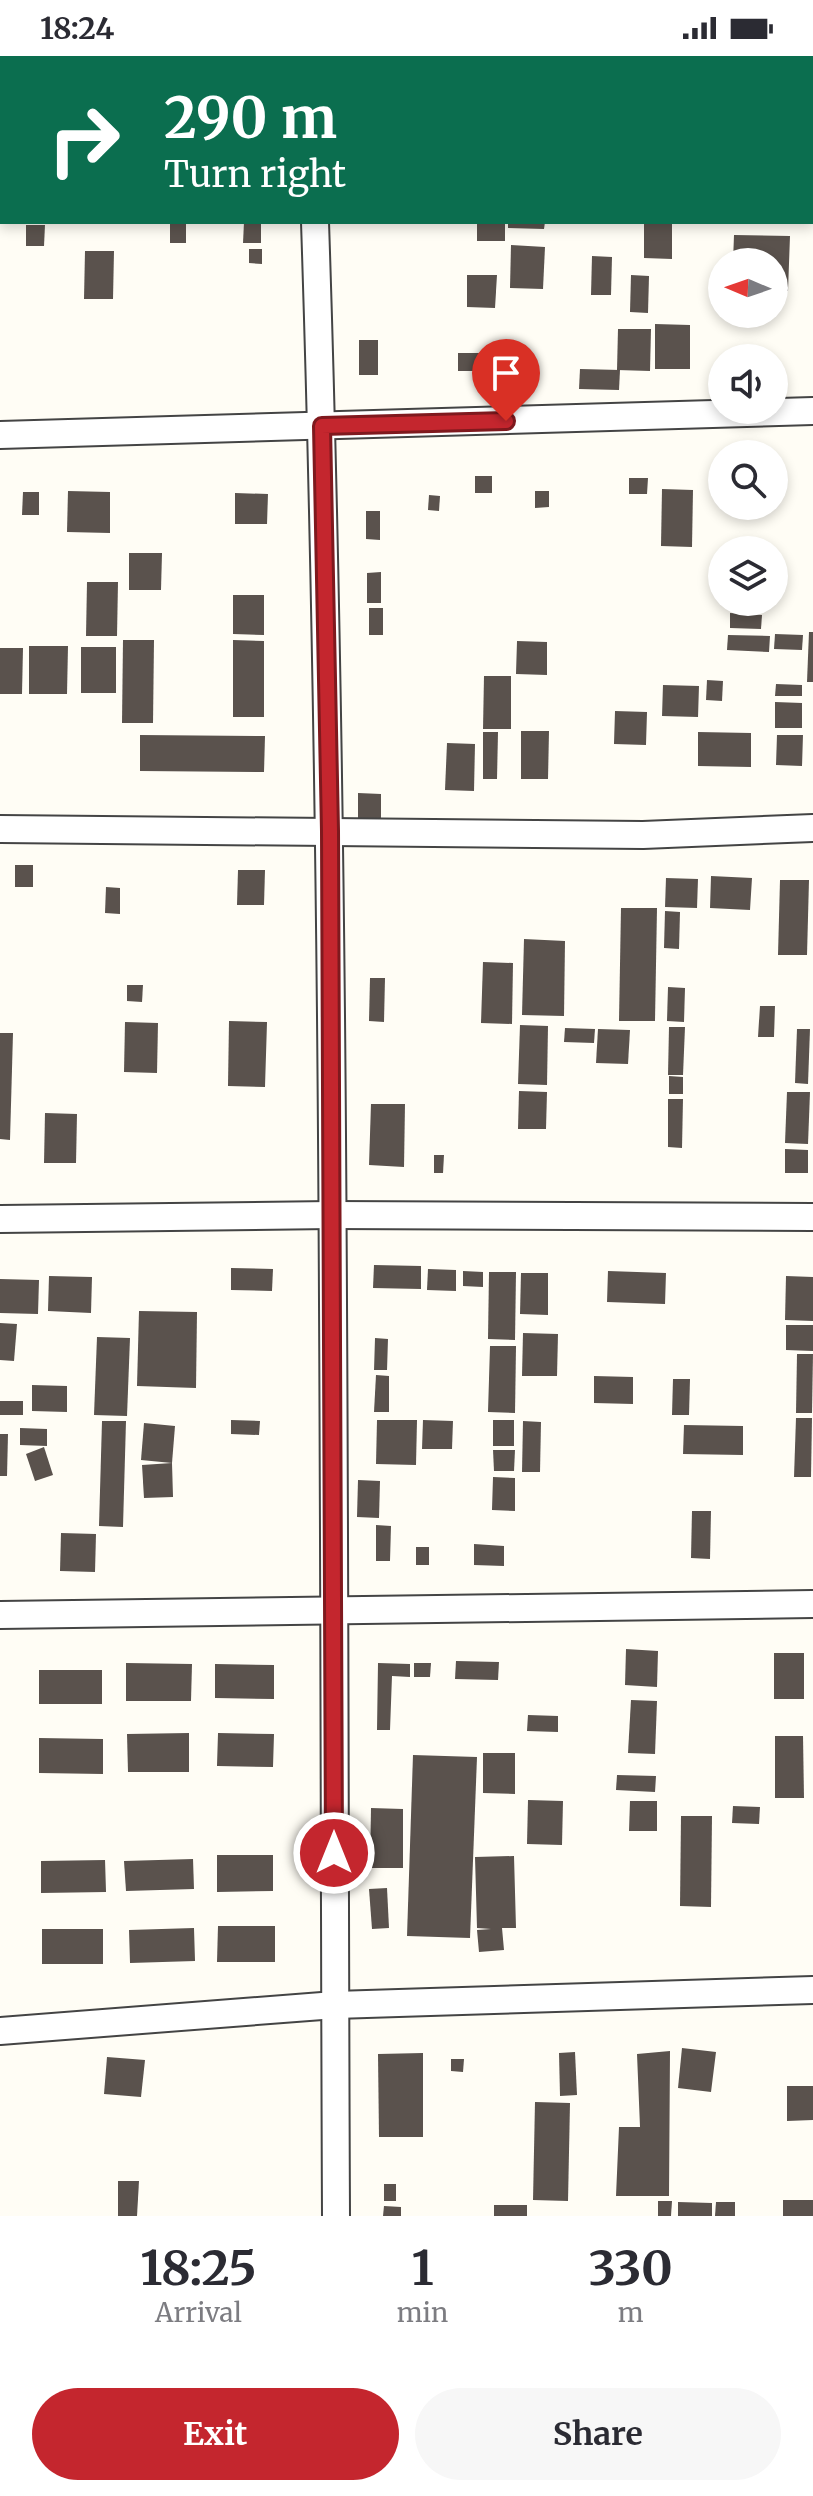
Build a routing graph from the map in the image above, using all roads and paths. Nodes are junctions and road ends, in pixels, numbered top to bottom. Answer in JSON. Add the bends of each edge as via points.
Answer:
{"nodes":[{"id":1,"x":315,"y":224,"type":"edge"},
{"id":2,"x":813,"y":411,"type":"edge"},
{"id":3,"x":322,"y":426,"type":"junction"},
{"id":4,"x":0,"y":435,"type":"edge"},
{"id":5,"x":813,"y":828,"type":"edge"},
{"id":6,"x":0,"y":829,"type":"edge"},
{"id":7,"x":330,"y":831,"type":"junction"},
{"id":8,"x":331,"y":1215,"type":"junction"},
{"id":9,"x":813,"y":1217,"type":"edge"},
{"id":10,"x":0,"y":1219,"type":"edge"},
{"id":11,"x":813,"y":1604,"type":"edge"},
{"id":12,"x":333,"y":1610,"type":"junction"},
{"id":13,"x":0,"y":1615,"type":"edge"},
{"id":14,"x":813,"y":1990,"type":"edge"},
{"id":15,"x":335,"y":2005,"type":"junction"},
{"id":16,"x":0,"y":2031,"type":"edge"},
{"id":17,"x":336,"y":2216,"type":"edge"}],
"edges":[{"from":1,"to":3,"type":"street"},
{"from":2,"to":3,"type":"street"},
{"from":3,"to":4,"type":"street"},
{"from":3,"to":7,"type":"street"},
{"from":5,"to":7,"type":"street","via":[[643,835]]},
{"from":6,"to":7,"type":"street"},
{"from":7,"to":8,"type":"street"},
{"from":8,"to":9,"type":"street"},
{"from":8,"to":10,"type":"street"},
{"from":8,"to":12,"type":"street"},
{"from":11,"to":12,"type":"street"},
{"from":12,"to":13,"type":"street"},
{"from":12,"to":15,"type":"street"},
{"from":14,"to":15,"type":"street"},
{"from":15,"to":16,"type":"street"},
{"from":15,"to":17,"type":"street"}]}
